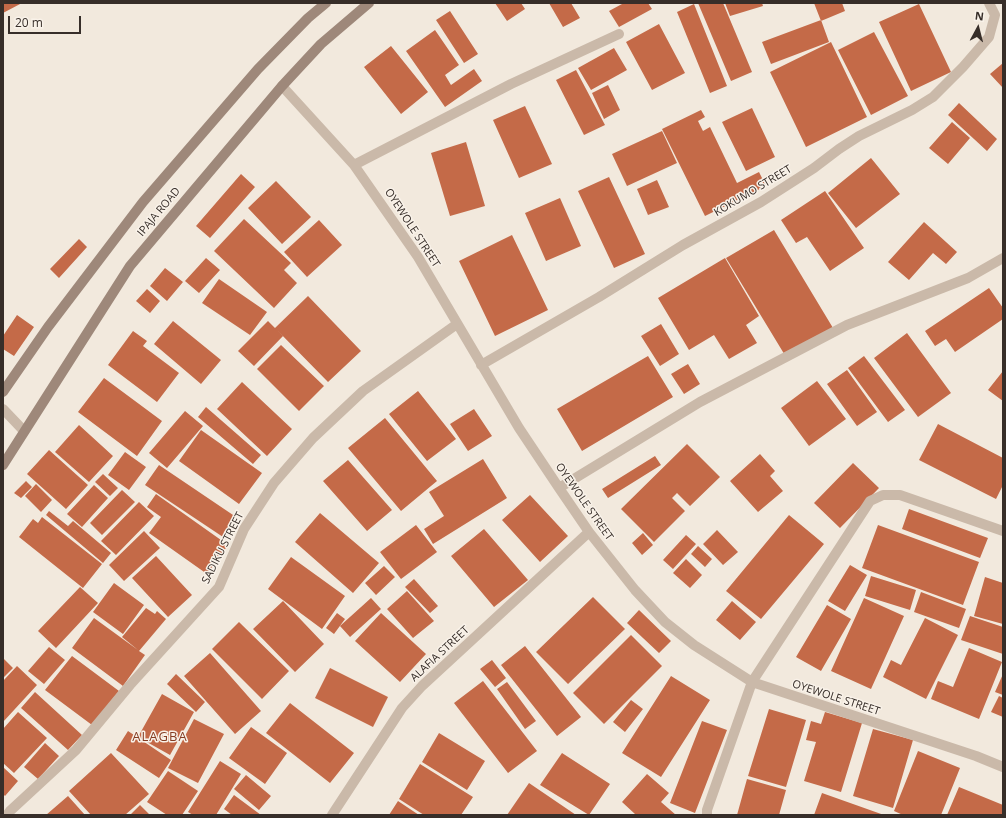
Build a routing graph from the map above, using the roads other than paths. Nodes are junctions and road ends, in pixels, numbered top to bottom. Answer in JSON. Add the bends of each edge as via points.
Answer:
{"nodes":[{"id":1,"x":326,"y":3,"type":"edge"},
{"id":2,"x":369,"y":3,"type":"edge"},
{"id":3,"x":989,"y":3,"type":"edge"},
{"id":4,"x":619,"y":34,"type":"dead end"},
{"id":5,"x":282,"y":86,"type":"junction"},
{"id":6,"x":354,"y":165,"type":"junction"},
{"id":7,"x":1003,"y":258,"type":"edge"},
{"id":8,"x":457,"y":324,"type":"junction"},
{"id":9,"x":481,"y":365,"type":"junction"},
{"id":10,"x":3,"y":392,"type":"edge"},
{"id":11,"x":3,"y":409,"type":"edge"},
{"id":12,"x":24,"y":431,"type":"junction"},
{"id":13,"x":3,"y":465,"type":"edge"},
{"id":14,"x":559,"y":488,"type":"junction"},
{"id":15,"x":1003,"y":531,"type":"edge"},
{"id":16,"x":589,"y":532,"type":"junction"},
{"id":17,"x":752,"y":682,"type":"junction"},
{"id":18,"x":1003,"y":767,"type":"edge"},
{"id":19,"x":7,"y":815,"type":"edge"},
{"id":20,"x":332,"y":815,"type":"edge"},
{"id":21,"x":707,"y":815,"type":"edge"}],
"edges":[{"from":1,"to":10,"type":"main road","name":"IPAJA ROAD","via":[[258,69],[148,197],[48,327]]},
{"from":2,"to":5,"type":"main road","name":"IPAJA ROAD","via":[[321,44]]},
{"from":3,"to":9,"type":"street","name":"KOKUMO STREET","via":[[995,15],[989,37],[933,96],[912,110],[859,136],[761,202]]},
{"from":4,"to":6,"type":"street","via":[[511,84]]},
{"from":5,"to":6,"type":"street","name":"OYEWOLE STREET"},
{"from":5,"to":12,"type":"main road","name":"IPAJA ROAD","via":[[130,266]]},
{"from":6,"to":8,"type":"street","name":"OYEWOLE STREET","via":[[418,258]]},
{"from":7,"to":14,"type":"street","via":[[968,278],[847,325],[700,402]]},
{"from":8,"to":9,"type":"street","name":"OYEWOLE STREET"},
{"from":8,"to":19,"type":"street","name":"SADIKU STREET","via":[[363,391],[313,438],[274,483],[244,529],[219,587],[130,685],[76,750]]},
{"from":9,"to":14,"type":"street","name":"OYEWOLE STREET"},
{"from":11,"to":12,"type":"street"},
{"from":12,"to":13,"type":"main road","name":"IPAJA ROAD"},
{"from":14,"to":16,"type":"street","name":"OYEWOLE STREET"},
{"from":15,"to":17,"type":"street","via":[[900,495],[883,495],[870,501]]},
{"from":16,"to":17,"type":"street","name":"OYEWOLE STREET","via":[[635,590],[665,622],[694,645]]},
{"from":16,"to":20,"type":"street","name":"ALAFIA STREET","via":[[422,686],[402,708]]},
{"from":17,"to":18,"type":"street","name":"OYEWOLE STREET"},
{"from":17,"to":21,"type":"street"}]}
